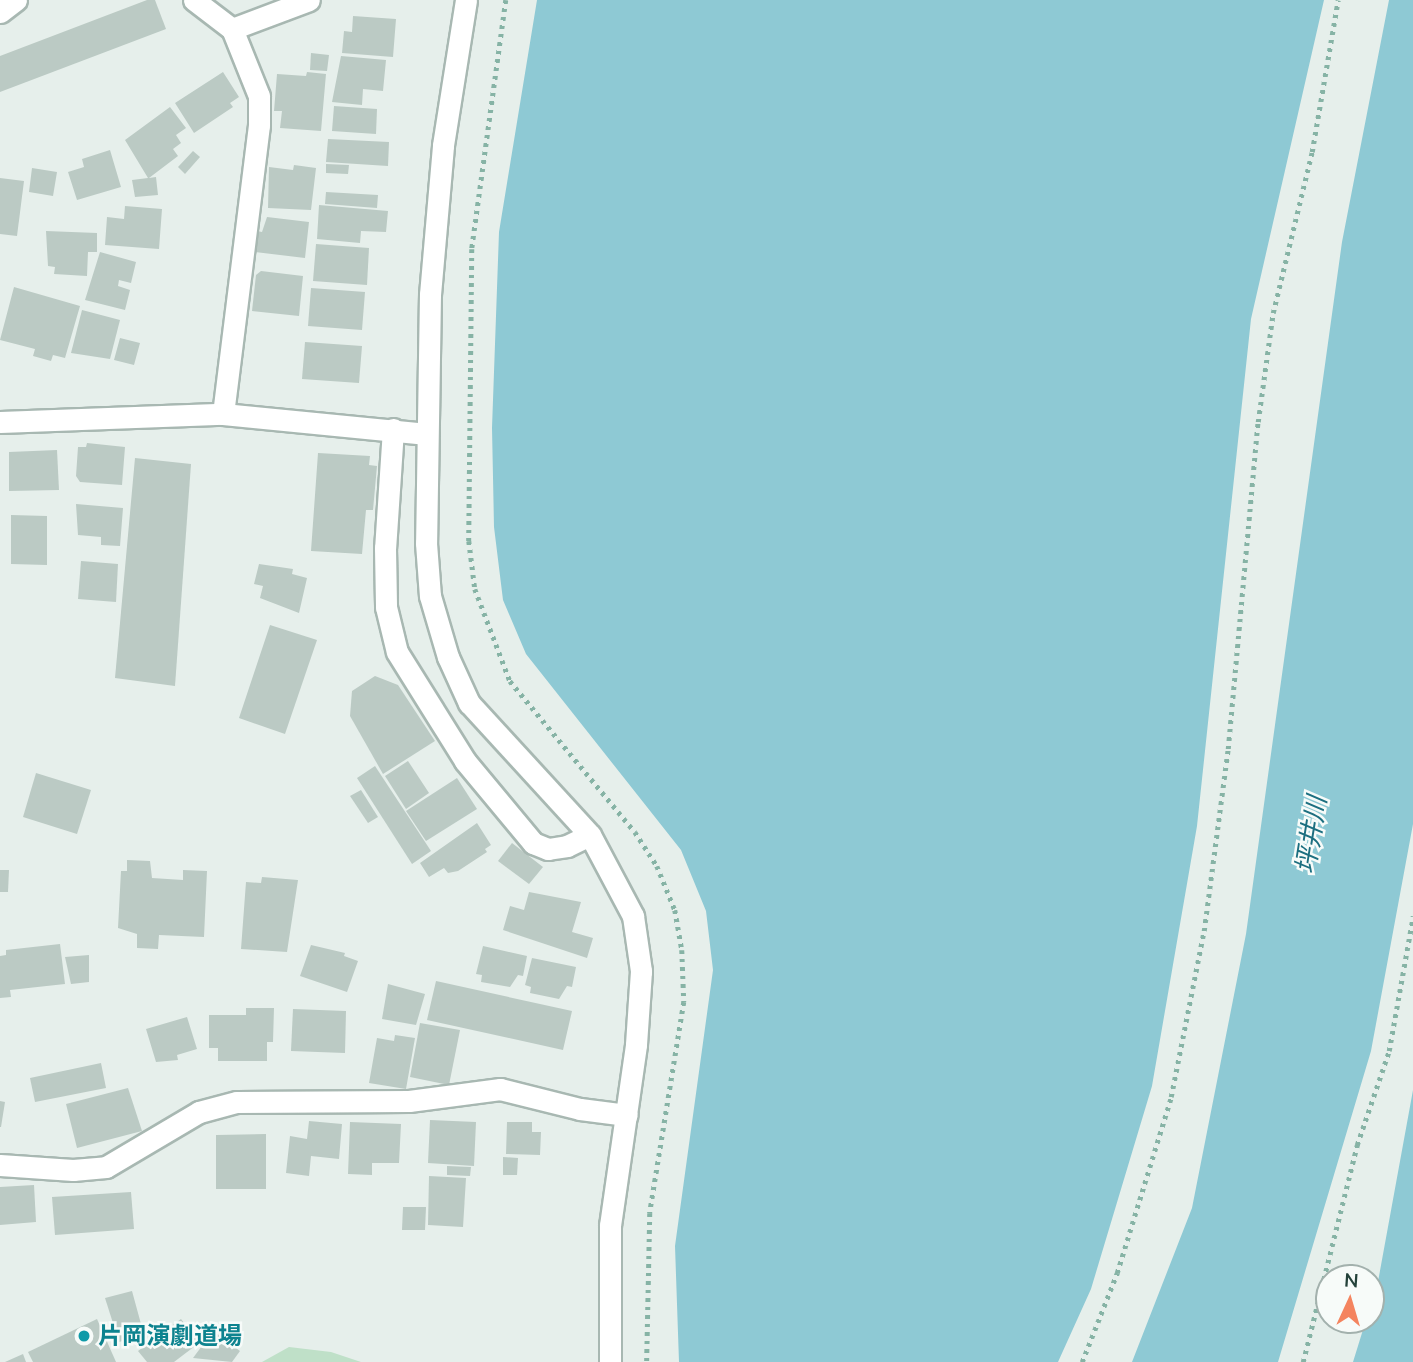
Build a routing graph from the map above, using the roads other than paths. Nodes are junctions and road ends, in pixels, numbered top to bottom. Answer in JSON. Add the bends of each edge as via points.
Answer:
{"nodes":[{"id":1,"x":16,"y":0,"type":"edge"},
{"id":2,"x":194,"y":0,"type":"edge"},
{"id":3,"x":309,"y":0,"type":"edge"},
{"id":4,"x":466,"y":0,"type":"edge"},
{"id":5,"x":0,"y":12,"type":"edge"},
{"id":6,"x":232,"y":29,"type":"junction"},
{"id":7,"x":223,"y":414,"type":"junction"},
{"id":8,"x":0,"y":422,"type":"edge"},
{"id":9,"x":393,"y":429,"type":"junction"},
{"id":10,"x":427,"y":434,"type":"junction"},
{"id":11,"x":590,"y":835,"type":"junction"},
{"id":12,"x":627,"y":1115,"type":"junction"},
{"id":13,"x":0,"y":1164,"type":"edge"},
{"id":14,"x":610,"y":1362,"type":"edge"}],
"edges":[{"from":1,"to":5,"type":"street"},
{"from":2,"to":6,"type":"street"},
{"from":3,"to":6,"type":"street"},
{"from":4,"to":10,"type":"street","via":[[443,146],[430,294]]},
{"from":6,"to":7,"type":"street","via":[[259,96],[259,125]]},
{"from":7,"to":8,"type":"street"},
{"from":7,"to":9,"type":"street"},
{"from":9,"to":10,"type":"street"},
{"from":9,"to":11,"type":"street","via":[[386,607],[397,652],[465,761],[533,843],[548,849]]},
{"from":10,"to":11,"type":"street","via":[[430,596],[448,657],[469,703]]},
{"from":11,"to":12,"type":"street","via":[[633,916],[641,971]]},
{"from":12,"to":13,"type":"street","via":[[580,1109],[500,1088],[409,1101],[237,1102],[199,1112],[106,1167],[73,1170]]},
{"from":12,"to":14,"type":"street","via":[[610,1225]]}]}
